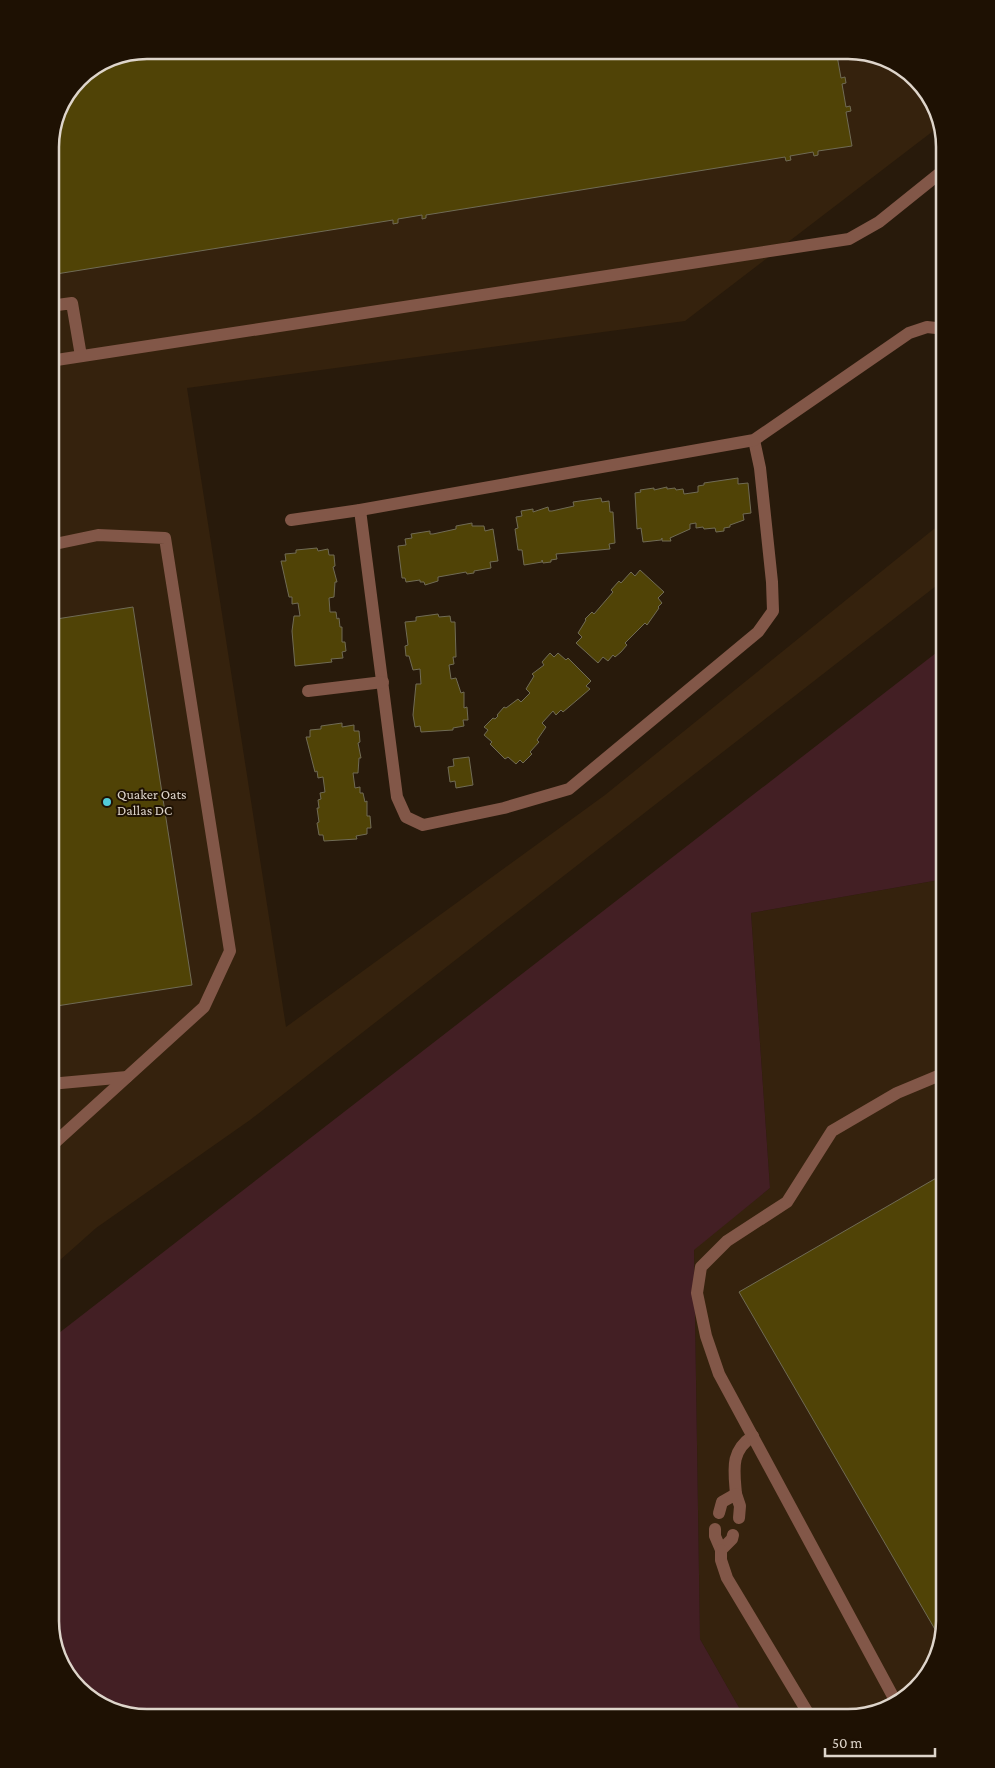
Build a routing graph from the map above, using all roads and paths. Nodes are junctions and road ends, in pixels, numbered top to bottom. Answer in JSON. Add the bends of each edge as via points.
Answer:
{"nodes":[{"id":1,"x":936,"y":176,"type":"edge"},
{"id":2,"x":59,"y":305,"type":"edge"},
{"id":3,"x":936,"y":328,"type":"edge"},
{"id":4,"x":81,"y":356,"type":"junction"},
{"id":5,"x":59,"y":360,"type":"edge"},
{"id":6,"x":754,"y":440,"type":"junction"},
{"id":7,"x":360,"y":510,"type":"junction"},
{"id":8,"x":291,"y":520,"type":"dead end"},
{"id":9,"x":59,"y":543,"type":"edge"},
{"id":10,"x":382,"y":682,"type":"junction"},
{"id":11,"x":308,"y":691,"type":"dead end"},
{"id":12,"x":127,"y":1077,"type":"junction"},
{"id":13,"x":936,"y":1077,"type":"edge"},
{"id":14,"x":59,"y":1083,"type":"edge"},
{"id":15,"x":59,"y":1139,"type":"edge"},
{"id":16,"x":753,"y":1436,"type":"junction"},
{"id":17,"x":736,"y":1494,"type":"junction"},
{"id":18,"x":719,"y":1513,"type":"dead end"},
{"id":19,"x":739,"y":1518,"type":"dead end"},
{"id":20,"x":715,"y":1529,"type":"dead end"},
{"id":21,"x":733,"y":1535,"type":"dead end"},
{"id":22,"x":721,"y":1550,"type":"junction"},
{"id":23,"x":893,"y":1696,"type":"edge"},
{"id":24,"x":806,"y":1709,"type":"edge"}],
"edges":[{"from":1,"to":4,"type":"lane","via":[[879,222],[849,239]]},
{"from":2,"to":4,"type":"lane","via":[[72,303]]},
{"from":3,"to":6,"type":"lane","via":[[927,327],[910,333]]},
{"from":4,"to":5,"type":"lane"},
{"from":6,"to":7,"type":"lane"},
{"from":6,"to":10,"type":"lane","via":[[760,468],[773,611],[758,632],[569,789],[504,808],[423,825],[406,817],[397,796]]},
{"from":7,"to":8,"type":"lane"},
{"from":7,"to":10,"type":"lane"},
{"from":9,"to":12,"type":"lane","via":[[98,534],[165,538],[230,951],[204,1007]]},
{"from":10,"to":11,"type":"lane"},
{"from":12,"to":14,"type":"lane"},
{"from":12,"to":15,"type":"lane"},
{"from":13,"to":16,"type":"lane","via":[[897,1093],[832,1131],[786,1202],[727,1241],[702,1267],[697,1293],[706,1336],[719,1374]]},
{"from":16,"to":17,"type":"lane","via":[[742,1443],[734,1462]]},
{"from":16,"to":23,"type":"lane"},
{"from":17,"to":18,"type":"lane","via":[[722,1502]]},
{"from":17,"to":19,"type":"lane"},
{"from":20,"to":22,"type":"lane"},
{"from":21,"to":22,"type":"lane"},
{"from":22,"to":24,"type":"lane","via":[[727,1578]]}]}
